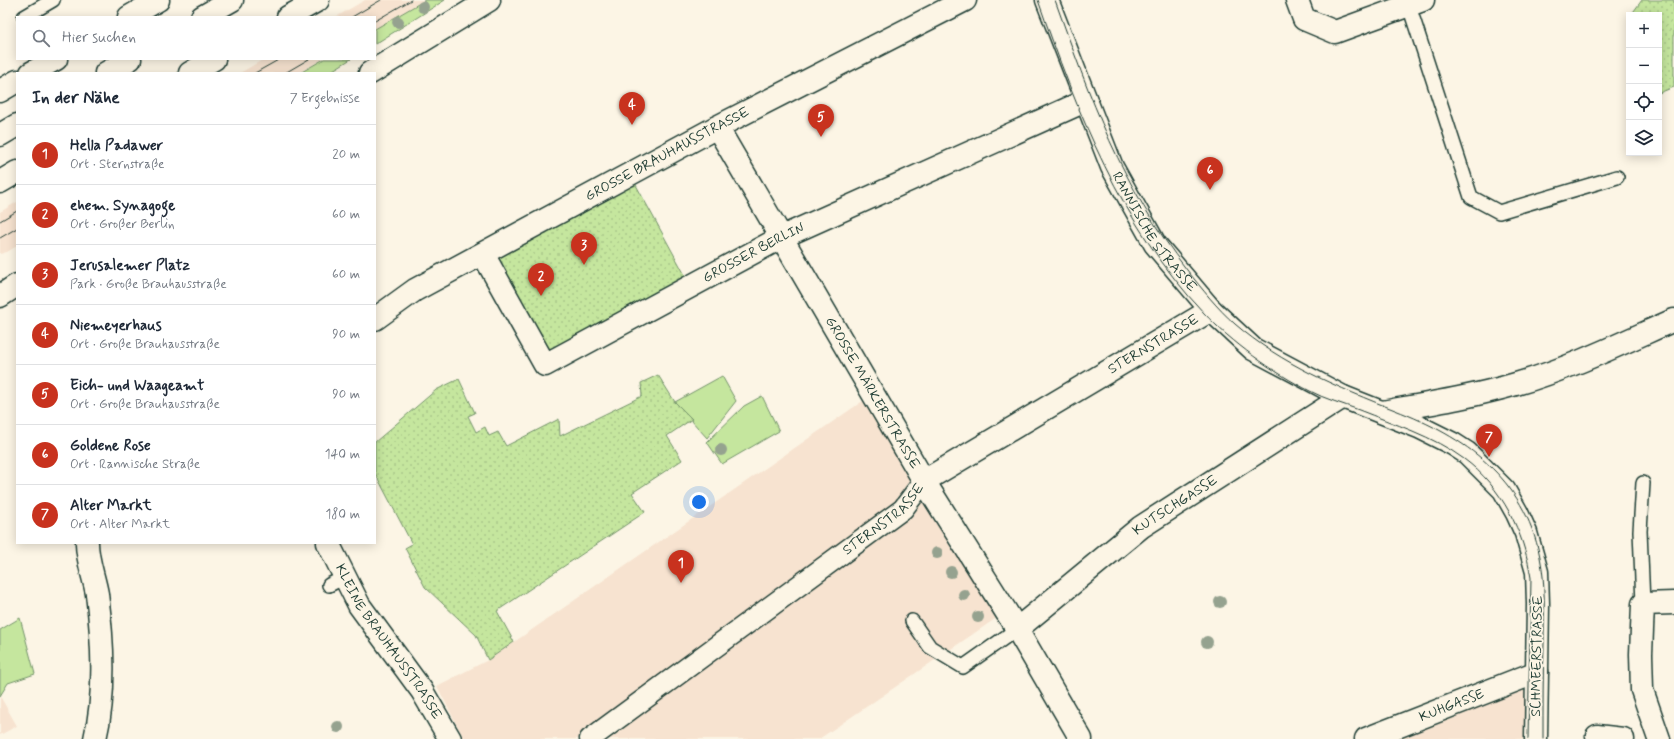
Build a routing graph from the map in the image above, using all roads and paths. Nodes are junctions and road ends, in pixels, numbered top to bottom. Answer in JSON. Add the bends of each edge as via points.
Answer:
{"nodes":[{"id":1,"x":54,"y":0,"type":"edge"},
{"id":2,"x":158,"y":0,"type":"edge"},
{"id":3,"x":232,"y":0,"type":"edge"},
{"id":4,"x":318,"y":0,"type":"edge"},
{"id":5,"x":489,"y":0,"type":"edge"},
{"id":6,"x":965,"y":0,"type":"edge"},
{"id":7,"x":1046,"y":0,"type":"edge"},
{"id":8,"x":1296,"y":0,"type":"edge"},
{"id":9,"x":1416,"y":3,"type":"edge"},
{"id":10,"x":26,"y":16,"type":"edge"},
{"id":11,"x":131,"y":16,"type":"edge"},
{"id":12,"x":204,"y":16,"type":"edge"},
{"id":13,"x":290,"y":16,"type":"edge"},
{"id":14,"x":54,"y":60,"type":"edge"},
{"id":15,"x":128,"y":60,"type":"edge"},
{"id":16,"x":212,"y":60,"type":"edge"},
{"id":17,"x":33,"y":72,"type":"edge"},
{"id":18,"x":108,"y":72,"type":"edge"},
{"id":19,"x":192,"y":72,"type":"edge"},
{"id":20,"x":372,"y":72,"type":"edge"},
{"id":21,"x":16,"y":82,"type":"edge"},
{"id":22,"x":0,"y":91,"type":"edge"},
{"id":23,"x":1085,"y":101,"type":"junction"},
{"id":24,"x":16,"y":126,"type":"edge"},
{"id":25,"x":717,"y":127,"type":"junction"},
{"id":26,"x":0,"y":135,"type":"edge"},
{"id":27,"x":16,"y":173,"type":"edge"},
{"id":28,"x":1616,"y":177,"type":"dead end"},
{"id":29,"x":0,"y":182,"type":"edge"},
{"id":30,"x":782,"y":237,"type":"junction"},
{"id":31,"x":484,"y":254,"type":"junction"},
{"id":32,"x":16,"y":286,"type":"edge"},
{"id":33,"x":0,"y":296,"type":"edge"},
{"id":34,"x":1211,"y":310,"type":"junction"},
{"id":35,"x":376,"y":318,"type":"edge"},
{"id":36,"x":1674,"y":320,"type":"edge"},
{"id":37,"x":1343,"y":397,"type":"junction"},
{"id":38,"x":1382,"y":412,"type":"junction"},
{"id":39,"x":924,"y":481,"type":"junction"},
{"id":40,"x":1643,"y":483,"type":"dead end"},
{"id":41,"x":87,"y":544,"type":"edge"},
{"id":42,"x":328,"y":544,"type":"edge"},
{"id":43,"x":1674,"y":603,"type":"edge"},
{"id":44,"x":1643,"y":604,"type":"junction"},
{"id":45,"x":912,"y":621,"type":"dead end"},
{"id":46,"x":1017,"y":629,"type":"junction"},
{"id":47,"x":1537,"y":672,"type":"junction"},
{"id":48,"x":1597,"y":736,"type":"dead end"},
{"id":49,"x":95,"y":739,"type":"edge"},
{"id":50,"x":450,"y":739,"type":"edge"},
{"id":51,"x":590,"y":739,"type":"edge"},
{"id":52,"x":1081,"y":739,"type":"edge"},
{"id":53,"x":1366,"y":739,"type":"edge"},
{"id":54,"x":1536,"y":739,"type":"edge"},
{"id":55,"x":1623,"y":739,"type":"edge"},
{"id":56,"x":1659,"y":739,"type":"edge"}],
"edges":[{"from":1,"to":10,"type":"lane"},
{"from":2,"to":11,"type":"street"},
{"from":3,"to":12,"type":"street"},
{"from":4,"to":13,"type":"street"},
{"from":5,"to":20,"type":"street"},
{"from":6,"to":25,"type":"street","name":"GROSSE BRAUHAUSSTRASSE"},
{"from":7,"to":23,"type":"street","name":"RANNISCHE STRASSE"},
{"from":8,"to":9,"type":"street","via":[[1304,19],[1335,32]]},
{"from":9,"to":28,"type":"lane","via":[[1471,197],[1499,212]]},
{"from":14,"to":17,"type":"street"},
{"from":15,"to":18,"type":"street"},
{"from":16,"to":19,"type":"street"},
{"from":21,"to":22,"type":"street"},
{"from":23,"to":30,"type":"street","name":"GROSSER BERLIN"},
{"from":23,"to":34,"type":"street","name":"RANNISCHE STRASSE","via":[[1112,167],[1155,244]]},
{"from":24,"to":26,"type":"street"},
{"from":25,"to":30,"type":"street","name":"GROSSE MÄRKERSTRASSE"},
{"from":25,"to":31,"type":"street","name":"GROSSE BRAUHAUSSTRASSE"},
{"from":27,"to":29,"type":"street"},
{"from":30,"to":31,"type":"street","name":"GROSSER BERLIN","via":[[545,365]]},
{"from":30,"to":39,"type":"street","name":"GROSSE MÄRKERSTRASSE"},
{"from":31,"to":35,"type":"street","name":"GROSSE BRAUHAUSSTRASSE","via":[[415,290]]},
{"from":32,"to":33,"type":"street"},
{"from":34,"to":37,"type":"street","name":"RANNISCHE STRASSE","via":[[1254,349]]},
{"from":34,"to":39,"type":"street","name":"STERNSTRASSE"},
{"from":36,"to":38,"type":"street","via":[[1568,366],[1516,384],[1454,400]]},
{"from":37,"to":38,"type":"street","name":"RANNISCHE STRASSE"},
{"from":37,"to":46,"type":"street","name":"KUTSCHGASSE","via":[[1141,527]]},
{"from":38,"to":47,"type":"street","name":"SCHMEERSTRASSE","via":[[1453,444],[1467,453],[1504,490],[1526,533],[1537,572]]},
{"from":39,"to":46,"type":"street","name":"GROSSE MÄRKERSTRASSE"},
{"from":39,"to":51,"type":"street","name":"STERNSTRASSE","via":[[903,509]]},
{"from":40,"to":44,"type":"lane","via":[[1640,531]]},
{"from":41,"to":49,"type":"street","via":[[96,593],[103,662],[100,716]]},
{"from":42,"to":50,"type":"street","name":"KLEINE BRAUHAUSSTRASSE","via":[[337,581],[359,605],[422,690]]},
{"from":43,"to":44,"type":"street"},
{"from":44,"to":56,"type":"street","via":[[1642,690]]},
{"from":45,"to":46,"type":"lane","via":[[930,647],[963,667]]},
{"from":46,"to":52,"type":"street","name":"GROSSE MÄRKERSTRASSE"},
{"from":47,"to":53,"type":"street","name":"KUHGASSE"},
{"from":47,"to":54,"type":"street","name":"SCHMEERSTRASSE"},
{"from":48,"to":55,"type":"street"}]}
